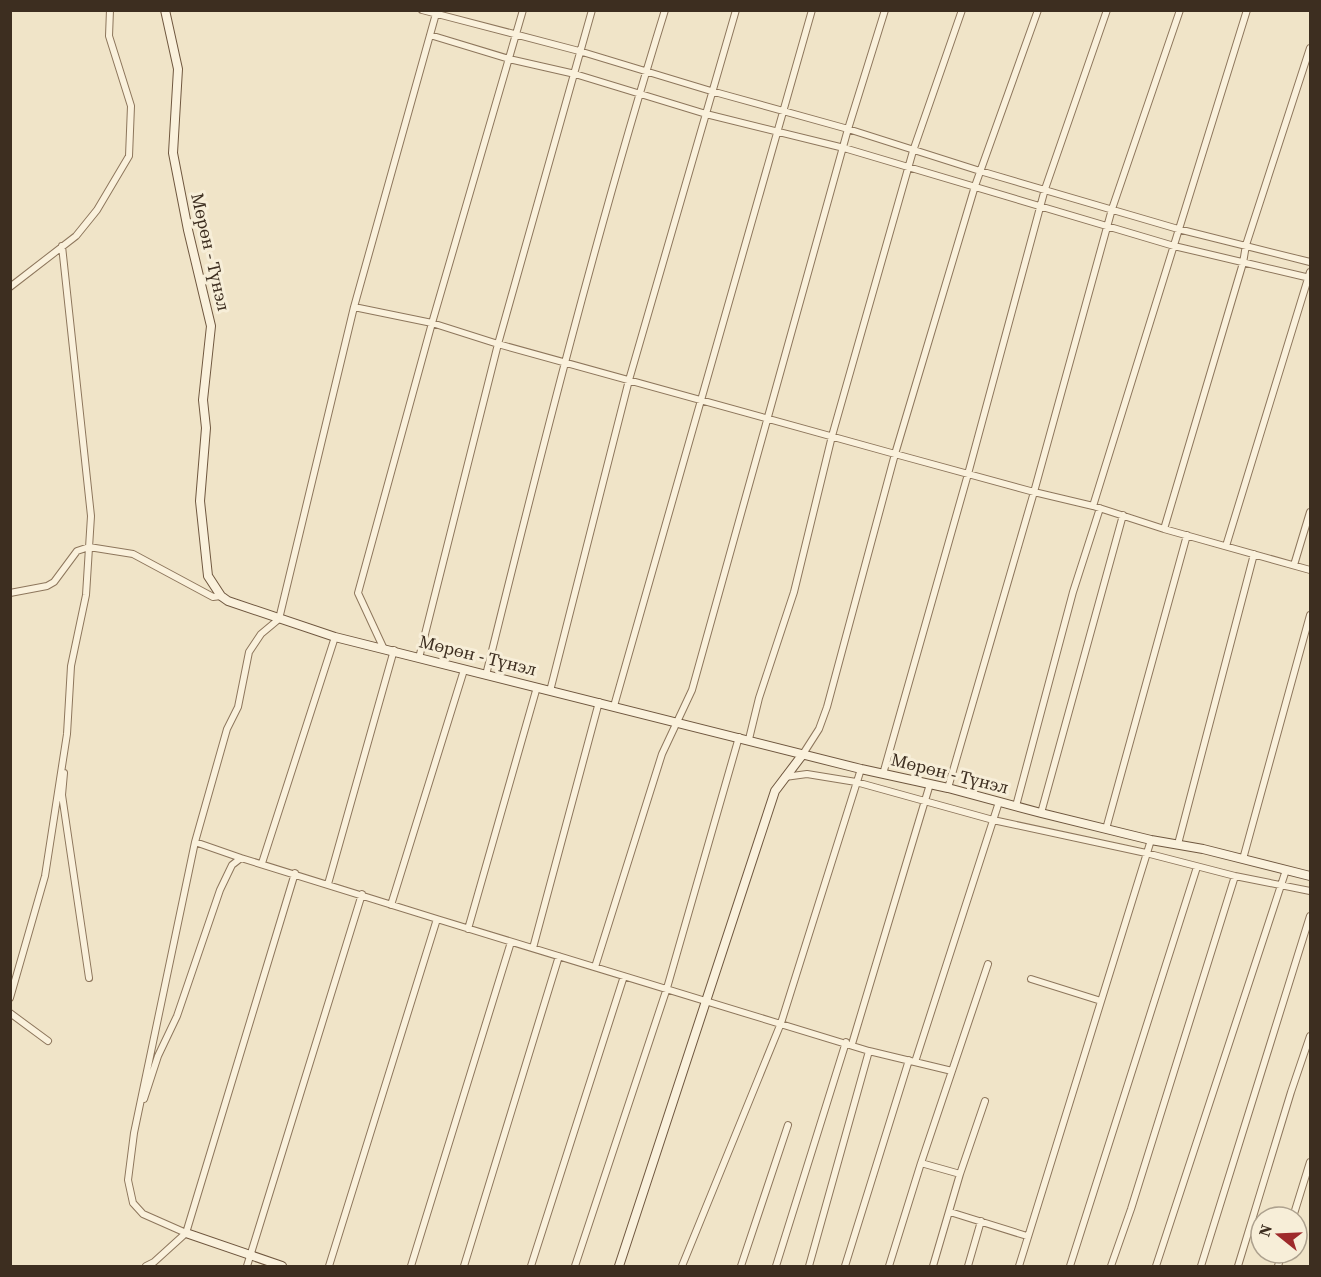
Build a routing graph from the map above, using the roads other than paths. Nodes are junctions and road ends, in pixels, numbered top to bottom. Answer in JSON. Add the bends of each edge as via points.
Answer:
{"nodes":[{"id":1,"x":110,"y":10,"type":"edge"},
{"id":2,"x":165,"y":10,"type":"edge"},
{"id":3,"x":422,"y":10,"type":"edge"},
{"id":4,"x":523,"y":10,"type":"edge"},
{"id":5,"x":592,"y":10,"type":"edge"},
{"id":6,"x":665,"y":10,"type":"edge"},
{"id":7,"x":736,"y":10,"type":"edge"},
{"id":8,"x":812,"y":10,"type":"edge"},
{"id":9,"x":885,"y":10,"type":"edge"},
{"id":10,"x":962,"y":10,"type":"edge"},
{"id":11,"x":1038,"y":10,"type":"edge"},
{"id":12,"x":1107,"y":10,"type":"edge"},
{"id":13,"x":1180,"y":10,"type":"edge"},
{"id":14,"x":1247,"y":10,"type":"edge"},
{"id":15,"x":437,"y":12,"type":"edge"},
{"id":16,"x":430,"y":34,"type":"junction"},
{"id":17,"x":516,"y":35,"type":"junction"},
{"id":18,"x":1311,"y":48,"type":"edge"},
{"id":19,"x":579,"y":51,"type":"junction"},
{"id":20,"x":509,"y":59,"type":"junction"},
{"id":21,"x":646,"y":72,"type":"junction"},
{"id":22,"x":575,"y":74,"type":"junction"},
{"id":23,"x":711,"y":91,"type":"junction"},
{"id":24,"x":639,"y":94,"type":"junction"},
{"id":25,"x":784,"y":110,"type":"junction"},
{"id":26,"x":706,"y":114,"type":"junction"},
{"id":27,"x":849,"y":129,"type":"junction"},
{"id":28,"x":778,"y":133,"type":"junction"},
{"id":29,"x":844,"y":148,"type":"junction"},
{"id":30,"x":913,"y":151,"type":"junction"},
{"id":31,"x":908,"y":168,"type":"junction"},
{"id":32,"x":980,"y":171,"type":"junction"},
{"id":33,"x":975,"y":186,"type":"junction"},
{"id":34,"x":1045,"y":189,"type":"junction"},
{"id":35,"x":1041,"y":207,"type":"junction"},
{"id":36,"x":1112,"y":209,"type":"junction"},
{"id":37,"x":1107,"y":227,"type":"junction"},
{"id":38,"x":1179,"y":229,"type":"junction"},
{"id":39,"x":1246,"y":245,"type":"junction"},
{"id":40,"x":62,"y":246,"type":"junction"},
{"id":41,"x":1174,"y":246,"type":"junction"},
{"id":42,"x":1243,"y":262,"type":"junction"},
{"id":43,"x":1311,"y":262,"type":"edge"},
{"id":44,"x":1310,"y":276,"type":"edge"},
{"id":45,"x":10,"y":287,"type":"edge"},
{"id":46,"x":354,"y":307,"type":"junction"},
{"id":47,"x":432,"y":323,"type":"junction"},
{"id":48,"x":498,"y":344,"type":"junction"},
{"id":49,"x":564,"y":362,"type":"junction"},
{"id":50,"x":629,"y":380,"type":"junction"},
{"id":51,"x":702,"y":400,"type":"junction"},
{"id":52,"x":769,"y":419,"type":"junction"},
{"id":53,"x":832,"y":436,"type":"junction"},
{"id":54,"x":895,"y":454,"type":"junction"},
{"id":55,"x":968,"y":474,"type":"junction"},
{"id":56,"x":1034,"y":492,"type":"junction"},
{"id":57,"x":1096,"y":507,"type":"junction"},
{"id":58,"x":1311,"y":512,"type":"edge"},
{"id":59,"x":1123,"y":515,"type":"junction"},
{"id":60,"x":1164,"y":529,"type":"junction"},
{"id":61,"x":1187,"y":535,"type":"junction"},
{"id":62,"x":1226,"y":546,"type":"junction"},
{"id":63,"x":89,"y":547,"type":"junction"},
{"id":64,"x":1254,"y":554,"type":"junction"},
{"id":65,"x":1294,"y":565,"type":"junction"},
{"id":66,"x":1311,"y":570,"type":"edge"},
{"id":67,"x":10,"y":593,"type":"edge"},
{"id":68,"x":221,"y":596,"type":"junction"},
{"id":69,"x":1311,"y":615,"type":"edge"},
{"id":70,"x":279,"y":619,"type":"junction"},
{"id":71,"x":335,"y":637,"type":"junction"},
{"id":72,"x":383,"y":647,"type":"junction"},
{"id":73,"x":394,"y":651,"type":"junction"},
{"id":74,"x":419,"y":658,"type":"junction"},
{"id":75,"x":464,"y":670,"type":"junction"},
{"id":76,"x":486,"y":675,"type":"junction"},
{"id":77,"x":537,"y":687,"type":"junction"},
{"id":78,"x":550,"y":691,"type":"junction"},
{"id":79,"x":599,"y":702,"type":"junction"},
{"id":80,"x":614,"y":706,"type":"junction"},
{"id":81,"x":677,"y":722,"type":"junction"},
{"id":82,"x":739,"y":737,"type":"junction"},
{"id":83,"x":749,"y":739,"type":"junction"},
{"id":84,"x":65,"y":749,"type":"junction"},
{"id":85,"x":802,"y":754,"type":"junction"},
{"id":86,"x":861,"y":769,"type":"junction"},
{"id":87,"x":883,"y":774,"type":"junction"},
{"id":88,"x":784,"y":777,"type":"junction"},
{"id":89,"x":856,"y":782,"type":"junction"},
{"id":90,"x":930,"y":784,"type":"junction"},
{"id":91,"x":948,"y":788,"type":"junction"},
{"id":92,"x":924,"y":801,"type":"junction"},
{"id":93,"x":999,"y":802,"type":"junction"},
{"id":94,"x":1016,"y":807,"type":"junction"},
{"id":95,"x":1041,"y":813,"type":"junction"},
{"id":96,"x":993,"y":820,"type":"junction"},
{"id":97,"x":1106,"y":829,"type":"junction"},
{"id":98,"x":1151,"y":840,"type":"junction"},
{"id":99,"x":195,"y":842,"type":"junction"},
{"id":100,"x":1178,"y":844,"type":"junction"},
{"id":101,"x":1146,"y":853,"type":"junction"},
{"id":102,"x":242,"y":858,"type":"junction"},
{"id":103,"x":1243,"y":859,"type":"junction"},
{"id":104,"x":262,"y":863,"type":"junction"},
{"id":105,"x":1197,"y":867,"type":"junction"},
{"id":106,"x":1286,"y":870,"type":"junction"},
{"id":107,"x":295,"y":873,"type":"junction"},
{"id":108,"x":1310,"y":874,"type":"edge"},
{"id":109,"x":1235,"y":876,"type":"junction"},
{"id":110,"x":328,"y":884,"type":"junction"},
{"id":111,"x":1282,"y":885,"type":"junction"},
{"id":112,"x":1311,"y":891,"type":"edge"},
{"id":113,"x":362,"y":894,"type":"junction"},
{"id":114,"x":391,"y":905,"type":"junction"},
{"id":115,"x":1311,"y":916,"type":"edge"},
{"id":116,"x":437,"y":920,"type":"junction"},
{"id":117,"x":468,"y":929,"type":"junction"},
{"id":118,"x":511,"y":942,"type":"junction"},
{"id":119,"x":534,"y":948,"type":"junction"},
{"id":120,"x":559,"y":956,"type":"junction"},
{"id":121,"x":988,"y":964,"type":"dead end"},
{"id":122,"x":595,"y":967,"type":"junction"},
{"id":123,"x":624,"y":976,"type":"junction"},
{"id":124,"x":89,"y":978,"type":"dead end"},
{"id":125,"x":1031,"y":979,"type":"dead end"},
{"id":126,"x":667,"y":988,"type":"junction"},
{"id":127,"x":10,"y":998,"type":"edge"},
{"id":128,"x":706,"y":1000,"type":"junction"},
{"id":129,"x":1101,"y":1001,"type":"junction"},
{"id":130,"x":10,"y":1013,"type":"edge"},
{"id":131,"x":781,"y":1023,"type":"junction"},
{"id":132,"x":1311,"y":1036,"type":"edge"},
{"id":133,"x":48,"y":1041,"type":"dead end"},
{"id":134,"x":849,"y":1043,"type":"junction"},
{"id":135,"x":869,"y":1051,"type":"junction"},
{"id":136,"x":912,"y":1061,"type":"junction"},
{"id":137,"x":952,"y":1071,"type":"junction"},
{"id":138,"x":985,"y":1101,"type":"dead end"},
{"id":139,"x":788,"y":1125,"type":"dead end"},
{"id":140,"x":134,"y":1133,"type":"junction"},
{"id":141,"x":921,"y":1162,"type":"junction"},
{"id":142,"x":1311,"y":1162,"type":"edge"},
{"id":143,"x":960,"y":1174,"type":"junction"},
{"id":144,"x":1297,"y":1205,"type":"edge"},
{"id":145,"x":950,"y":1212,"type":"junction"},
{"id":146,"x":981,"y":1221,"type":"junction"},
{"id":147,"x":186,"y":1233,"type":"junction"},
{"id":148,"x":1027,"y":1236,"type":"junction"},
{"id":149,"x":251,"y":1256,"type":"junction"},
{"id":150,"x":146,"y":1266,"type":"edge"},
{"id":151,"x":247,"y":1266,"type":"edge"},
{"id":152,"x":282,"y":1266,"type":"edge"},
{"id":153,"x":328,"y":1266,"type":"edge"},
{"id":154,"x":411,"y":1266,"type":"edge"},
{"id":155,"x":464,"y":1266,"type":"edge"},
{"id":156,"x":531,"y":1266,"type":"edge"},
{"id":157,"x":575,"y":1266,"type":"edge"},
{"id":158,"x":619,"y":1266,"type":"edge"},
{"id":159,"x":682,"y":1266,"type":"edge"},
{"id":160,"x":741,"y":1266,"type":"edge"},
{"id":161,"x":776,"y":1266,"type":"edge"},
{"id":162,"x":809,"y":1266,"type":"edge"},
{"id":163,"x":845,"y":1266,"type":"edge"},
{"id":164,"x":889,"y":1266,"type":"edge"},
{"id":165,"x":933,"y":1266,"type":"edge"},
{"id":166,"x":968,"y":1266,"type":"edge"},
{"id":167,"x":1019,"y":1266,"type":"edge"},
{"id":168,"x":1070,"y":1266,"type":"edge"},
{"id":169,"x":1111,"y":1266,"type":"edge"},
{"id":170,"x":1156,"y":1266,"type":"edge"},
{"id":171,"x":1201,"y":1266,"type":"edge"},
{"id":172,"x":1238,"y":1266,"type":"edge"}],
"edges":[{"from":1,"to":40,"type":"street","via":[[109,36],[131,106],[129,156],[97,210],[76,236]]},
{"from":2,"to":68,"type":"street","name":"Мөрөн - Түнэл","via":[[178,69],[173,153],[211,326],[203,400],[206,428],[200,501],[208,576]]},
{"from":3,"to":15,"type":"street"},
{"from":4,"to":17,"type":"street"},
{"from":5,"to":19,"type":"street"},
{"from":6,"to":21,"type":"street"},
{"from":7,"to":23,"type":"street"},
{"from":8,"to":25,"type":"street"},
{"from":9,"to":27,"type":"street"},
{"from":10,"to":30,"type":"street"},
{"from":11,"to":32,"type":"street"},
{"from":12,"to":34,"type":"street"},
{"from":13,"to":36,"type":"street"},
{"from":14,"to":38,"type":"street"},
{"from":15,"to":16,"type":"street"},
{"from":15,"to":17,"type":"street"},
{"from":16,"to":20,"type":"street"},
{"from":16,"to":46,"type":"street"},
{"from":17,"to":19,"type":"street"},
{"from":17,"to":20,"type":"street"},
{"from":18,"to":39,"type":"street"},
{"from":19,"to":21,"type":"street"},
{"from":19,"to":22,"type":"street"},
{"from":20,"to":22,"type":"street"},
{"from":20,"to":47,"type":"street"},
{"from":21,"to":23,"type":"street"},
{"from":21,"to":24,"type":"street"},
{"from":22,"to":24,"type":"street"},
{"from":22,"to":48,"type":"street"},
{"from":23,"to":25,"type":"street"},
{"from":23,"to":26,"type":"street"},
{"from":24,"to":26,"type":"street"},
{"from":24,"to":49,"type":"street"},
{"from":25,"to":27,"type":"street"},
{"from":25,"to":28,"type":"street"},
{"from":26,"to":28,"type":"street"},
{"from":26,"to":50,"type":"street"},
{"from":27,"to":29,"type":"street"},
{"from":27,"to":30,"type":"street"},
{"from":28,"to":29,"type":"street"},
{"from":28,"to":51,"type":"street"},
{"from":29,"to":31,"type":"street"},
{"from":29,"to":52,"type":"street"},
{"from":30,"to":31,"type":"street"},
{"from":30,"to":32,"type":"street"},
{"from":31,"to":33,"type":"street"},
{"from":31,"to":53,"type":"street"},
{"from":32,"to":33,"type":"street"},
{"from":32,"to":34,"type":"street"},
{"from":33,"to":35,"type":"street"},
{"from":33,"to":54,"type":"street"},
{"from":34,"to":35,"type":"street"},
{"from":34,"to":36,"type":"street"},
{"from":35,"to":37,"type":"street"},
{"from":35,"to":55,"type":"street"},
{"from":36,"to":37,"type":"street"},
{"from":36,"to":38,"type":"street"},
{"from":37,"to":41,"type":"street"},
{"from":37,"to":56,"type":"street"},
{"from":38,"to":39,"type":"street"},
{"from":38,"to":41,"type":"street"},
{"from":39,"to":42,"type":"street"},
{"from":39,"to":43,"type":"street"},
{"from":40,"to":45,"type":"street"},
{"from":40,"to":63,"type":"street","via":[[90,516]]},
{"from":41,"to":42,"type":"street"},
{"from":41,"to":57,"type":"street"},
{"from":42,"to":44,"type":"street"},
{"from":42,"to":60,"type":"street"},
{"from":44,"to":62,"type":"street"},
{"from":46,"to":47,"type":"street"},
{"from":46,"to":70,"type":"street"},
{"from":47,"to":48,"type":"street"},
{"from":47,"to":72,"type":"street","via":[[358,593]]},
{"from":48,"to":49,"type":"street"},
{"from":48,"to":74,"type":"street"},
{"from":49,"to":50,"type":"street"},
{"from":49,"to":76,"type":"street"},
{"from":50,"to":51,"type":"street"},
{"from":50,"to":78,"type":"street"},
{"from":51,"to":52,"type":"street"},
{"from":51,"to":80,"type":"street"},
{"from":52,"to":53,"type":"street"},
{"from":52,"to":81,"type":"street","via":[[692,690]]},
{"from":53,"to":54,"type":"street"},
{"from":53,"to":83,"type":"street","via":[[794,592]]},
{"from":54,"to":55,"type":"street"},
{"from":54,"to":85,"type":"street","via":[[830,699],[819,729]]},
{"from":55,"to":56,"type":"street"},
{"from":55,"to":87,"type":"street"},
{"from":56,"to":57,"type":"street"},
{"from":56,"to":91,"type":"street"},
{"from":57,"to":59,"type":"street"},
{"from":57,"to":94,"type":"street"},
{"from":58,"to":65,"type":"street"},
{"from":59,"to":60,"type":"street"},
{"from":59,"to":95,"type":"street"},
{"from":60,"to":61,"type":"street"},
{"from":61,"to":62,"type":"street"},
{"from":61,"to":97,"type":"street"},
{"from":62,"to":64,"type":"street"},
{"from":63,"to":67,"type":"street","via":[[77,551],[54,582]]},
{"from":63,"to":68,"type":"street","via":[[133,554],[213,597]]},
{"from":63,"to":84,"type":"street","via":[[86,595],[71,666]]},
{"from":64,"to":65,"type":"street"},
{"from":64,"to":100,"type":"street"},
{"from":65,"to":66,"type":"street"},
{"from":68,"to":70,"type":"street","name":"Мөрөн - Түнэл"},
{"from":69,"to":103,"type":"street"},
{"from":70,"to":71,"type":"street","name":"Мөрөн - Түнэл"},
{"from":70,"to":99,"type":"street","via":[[261,634],[249,652],[238,707],[227,729]]},
{"from":71,"to":72,"type":"street","name":"Мөрөн - Түнэл"},
{"from":71,"to":104,"type":"street"},
{"from":72,"to":73,"type":"street","name":"Мөрөн - Түнэл"},
{"from":73,"to":74,"type":"street","name":"Мөрөн - Түнэл"},
{"from":73,"to":110,"type":"street"},
{"from":74,"to":75,"type":"street","name":"Мөрөн - Түнэл"},
{"from":75,"to":76,"type":"street","name":"Мөрөн - Түнэл"},
{"from":75,"to":114,"type":"street"},
{"from":76,"to":77,"type":"street","name":"Мөрөн - Түнэл"},
{"from":77,"to":78,"type":"street","name":"Мөрөн - Түнэл"},
{"from":77,"to":117,"type":"street"},
{"from":78,"to":79,"type":"street","name":"Мөрөн - Түнэл"},
{"from":79,"to":80,"type":"street","name":"Мөрөн - Түнэл"},
{"from":79,"to":119,"type":"street"},
{"from":80,"to":81,"type":"street","name":"Мөрөн - Түнэл"},
{"from":81,"to":82,"type":"street","name":"Мөрөн - Түнэл"},
{"from":81,"to":122,"type":"street","via":[[662,754]]},
{"from":82,"to":83,"type":"street","name":"Мөрөн - Түнэл"},
{"from":82,"to":126,"type":"street"},
{"from":83,"to":85,"type":"street","name":"Мөрөн - Түнэл"},
{"from":84,"to":124,"type":"street","via":[[62,795]]},
{"from":84,"to":127,"type":"street","via":[[45,876]]},
{"from":85,"to":86,"type":"street","name":"Мөрөн - Түнэл"},
{"from":85,"to":88,"type":"street"},
{"from":86,"to":87,"type":"street","name":"Мөрөн - Түнэл"},
{"from":86,"to":89,"type":"street"},
{"from":87,"to":90,"type":"street","name":"Мөрөн - Түнэл"},
{"from":88,"to":89,"type":"street","via":[[807,774]]},
{"from":88,"to":128,"type":"street","via":[[775,791]]},
{"from":89,"to":92,"type":"street"},
{"from":89,"to":131,"type":"street"},
{"from":90,"to":91,"type":"street","name":"Мөрөн - Түнэл"},
{"from":90,"to":92,"type":"street"},
{"from":91,"to":93,"type":"street","name":"Мөрөн - Түнэл"},
{"from":92,"to":96,"type":"street"},
{"from":92,"to":134,"type":"street"},
{"from":93,"to":94,"type":"street","name":"Мөрөн - Түнэл"},
{"from":93,"to":96,"type":"street"},
{"from":94,"to":95,"type":"street","name":"Мөрөн - Түнэл"},
{"from":95,"to":97,"type":"street","name":"Мөрөн - Түнэл"},
{"from":96,"to":101,"type":"street"},
{"from":96,"to":136,"type":"street"},
{"from":97,"to":98,"type":"street","name":"Мөрөн - Түнэл"},
{"from":98,"to":100,"type":"street","name":"Мөрөн - Түнэл"},
{"from":98,"to":101,"type":"street"},
{"from":99,"to":102,"type":"street"},
{"from":99,"to":140,"type":"street"},
{"from":100,"to":103,"type":"street","name":"Мөрөн - Түнэл"},
{"from":101,"to":105,"type":"street"},
{"from":101,"to":129,"type":"street"},
{"from":102,"to":104,"type":"street"},
{"from":102,"to":140,"type":"street","via":[[232,865],[220,890],[177,1016],[158,1056]]},
{"from":103,"to":106,"type":"street","name":"Мөрөн - Түнэл"},
{"from":104,"to":107,"type":"street"},
{"from":105,"to":109,"type":"street"},
{"from":105,"to":168,"type":"street"},
{"from":106,"to":108,"type":"street","name":"Мөрөн - Түнэл"},
{"from":106,"to":111,"type":"street"},
{"from":107,"to":110,"type":"street"},
{"from":107,"to":147,"type":"street"},
{"from":109,"to":111,"type":"street"},
{"from":109,"to":169,"type":"street"},
{"from":110,"to":113,"type":"street"},
{"from":111,"to":112,"type":"street"},
{"from":111,"to":170,"type":"street"},
{"from":113,"to":114,"type":"street"},
{"from":113,"to":149,"type":"street"},
{"from":114,"to":116,"type":"street"},
{"from":115,"to":171,"type":"street"},
{"from":116,"to":117,"type":"street"},
{"from":116,"to":153,"type":"street"},
{"from":117,"to":118,"type":"street"},
{"from":118,"to":119,"type":"street"},
{"from":118,"to":154,"type":"street"},
{"from":119,"to":120,"type":"street"},
{"from":120,"to":122,"type":"street"},
{"from":120,"to":155,"type":"street"},
{"from":121,"to":137,"type":"street"},
{"from":122,"to":123,"type":"street"},
{"from":123,"to":126,"type":"street"},
{"from":123,"to":156,"type":"street"},
{"from":125,"to":129,"type":"street"},
{"from":126,"to":128,"type":"street"},
{"from":126,"to":157,"type":"street"},
{"from":128,"to":131,"type":"street"},
{"from":128,"to":158,"type":"street"},
{"from":129,"to":148,"type":"street"},
{"from":130,"to":133,"type":"street"},
{"from":131,"to":134,"type":"street"},
{"from":131,"to":159,"type":"street"},
{"from":132,"to":172,"type":"street"},
{"from":134,"to":135,"type":"street"},
{"from":134,"to":161,"type":"street"},
{"from":135,"to":136,"type":"street"},
{"from":135,"to":162,"type":"street"},
{"from":136,"to":137,"type":"street"},
{"from":136,"to":163,"type":"street"},
{"from":137,"to":141,"type":"street"},
{"from":138,"to":143,"type":"street"},
{"from":139,"to":160,"type":"street"},
{"from":140,"to":147,"type":"street","via":[[128,1180],[133,1203],[142,1214]]},
{"from":141,"to":143,"type":"street"},
{"from":141,"to":164,"type":"street"},
{"from":142,"to":144,"type":"street"},
{"from":143,"to":145,"type":"street"},
{"from":145,"to":146,"type":"street"},
{"from":145,"to":165,"type":"street"},
{"from":146,"to":148,"type":"street"},
{"from":146,"to":166,"type":"street"},
{"from":147,"to":149,"type":"street"},
{"from":147,"to":150,"type":"street"},
{"from":148,"to":167,"type":"street"},
{"from":149,"to":151,"type":"street"},
{"from":149,"to":152,"type":"street"}]}
